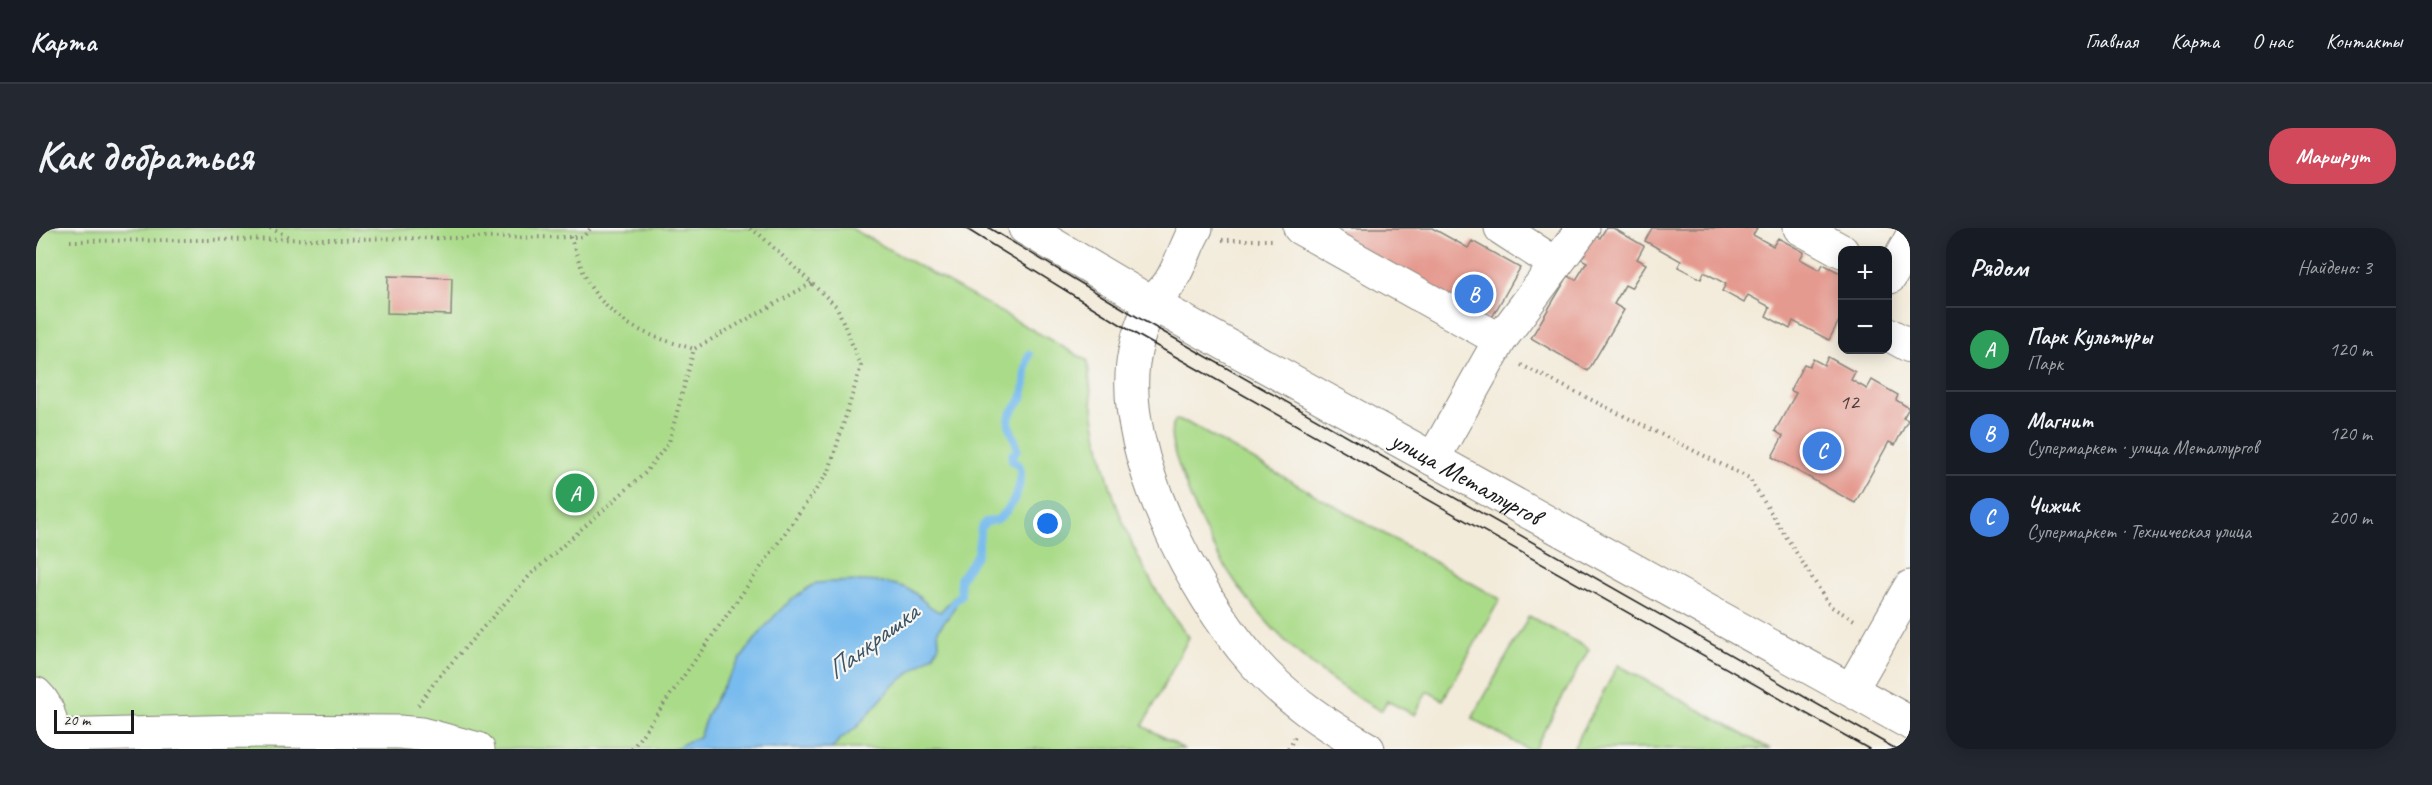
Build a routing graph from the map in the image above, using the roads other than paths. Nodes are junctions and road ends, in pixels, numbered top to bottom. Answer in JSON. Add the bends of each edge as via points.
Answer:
{"nodes":[{"id":1,"x":1025,"y":228,"type":"edge"},
{"id":2,"x":1501,"y":228,"type":"edge"},
{"id":3,"x":1583,"y":228,"type":"edge"},
{"id":4,"x":1800,"y":228,"type":"edge"},
{"id":5,"x":1192,"y":234,"type":"edge"},
{"id":6,"x":1291,"y":234,"type":"edge"},
{"id":7,"x":1910,"y":240,"type":"edge"},
{"id":8,"x":1838,"y":249,"type":"edge"},
{"id":9,"x":1556,"y":264,"type":"junction"},
{"id":10,"x":1892,"y":273,"type":"edge"},
{"id":11,"x":1153,"y":304,"type":"junction"},
{"id":12,"x":1892,"y":337,"type":"edge"},
{"id":13,"x":1497,"y":346,"type":"junction"},
{"id":14,"x":1910,"y":346,"type":"edge"},
{"id":15,"x":1433,"y":459,"type":"junction"},
{"id":16,"x":1910,"y":587,"type":"edge"},
{"id":17,"x":1851,"y":690,"type":"junction"},
{"id":18,"x":36,"y":694,"type":"edge"},
{"id":19,"x":1910,"y":723,"type":"edge"},
{"id":20,"x":52,"y":742,"type":"edge"},
{"id":21,"x":478,"y":749,"type":"edge"},
{"id":22,"x":1368,"y":749,"type":"edge"}],
"edges":[{"from":1,"to":11,"type":"main road","name":"улица Металлургов"},
{"from":2,"to":9,"type":"main road"},
{"from":3,"to":9,"type":"main road"},
{"from":4,"to":8,"type":"main road"},
{"from":5,"to":11,"type":"main road","via":[[1171,281]]},
{"from":6,"to":13,"type":"main road"},
{"from":7,"to":10,"type":"main road"},
{"from":9,"to":13,"type":"main road"},
{"from":11,"to":15,"type":"main road","name":"улица Металлургов"},
{"from":11,"to":22,"type":"main road","via":[[1133,363],[1133,409],[1153,489],[1183,553],[1217,611],[1254,662],[1301,706]]},
{"from":12,"to":14,"type":"main road"},
{"from":13,"to":15,"type":"main road"},
{"from":15,"to":17,"type":"main road","name":"улица Металлургов"},
{"from":16,"to":17,"type":"main road"},
{"from":17,"to":19,"type":"main road","name":"улица Металлургов"},
{"from":18,"to":20,"type":"main road","via":[[49,714]]},
{"from":20,"to":21,"type":"main road","via":[[242,731],[399,732]]}]}
